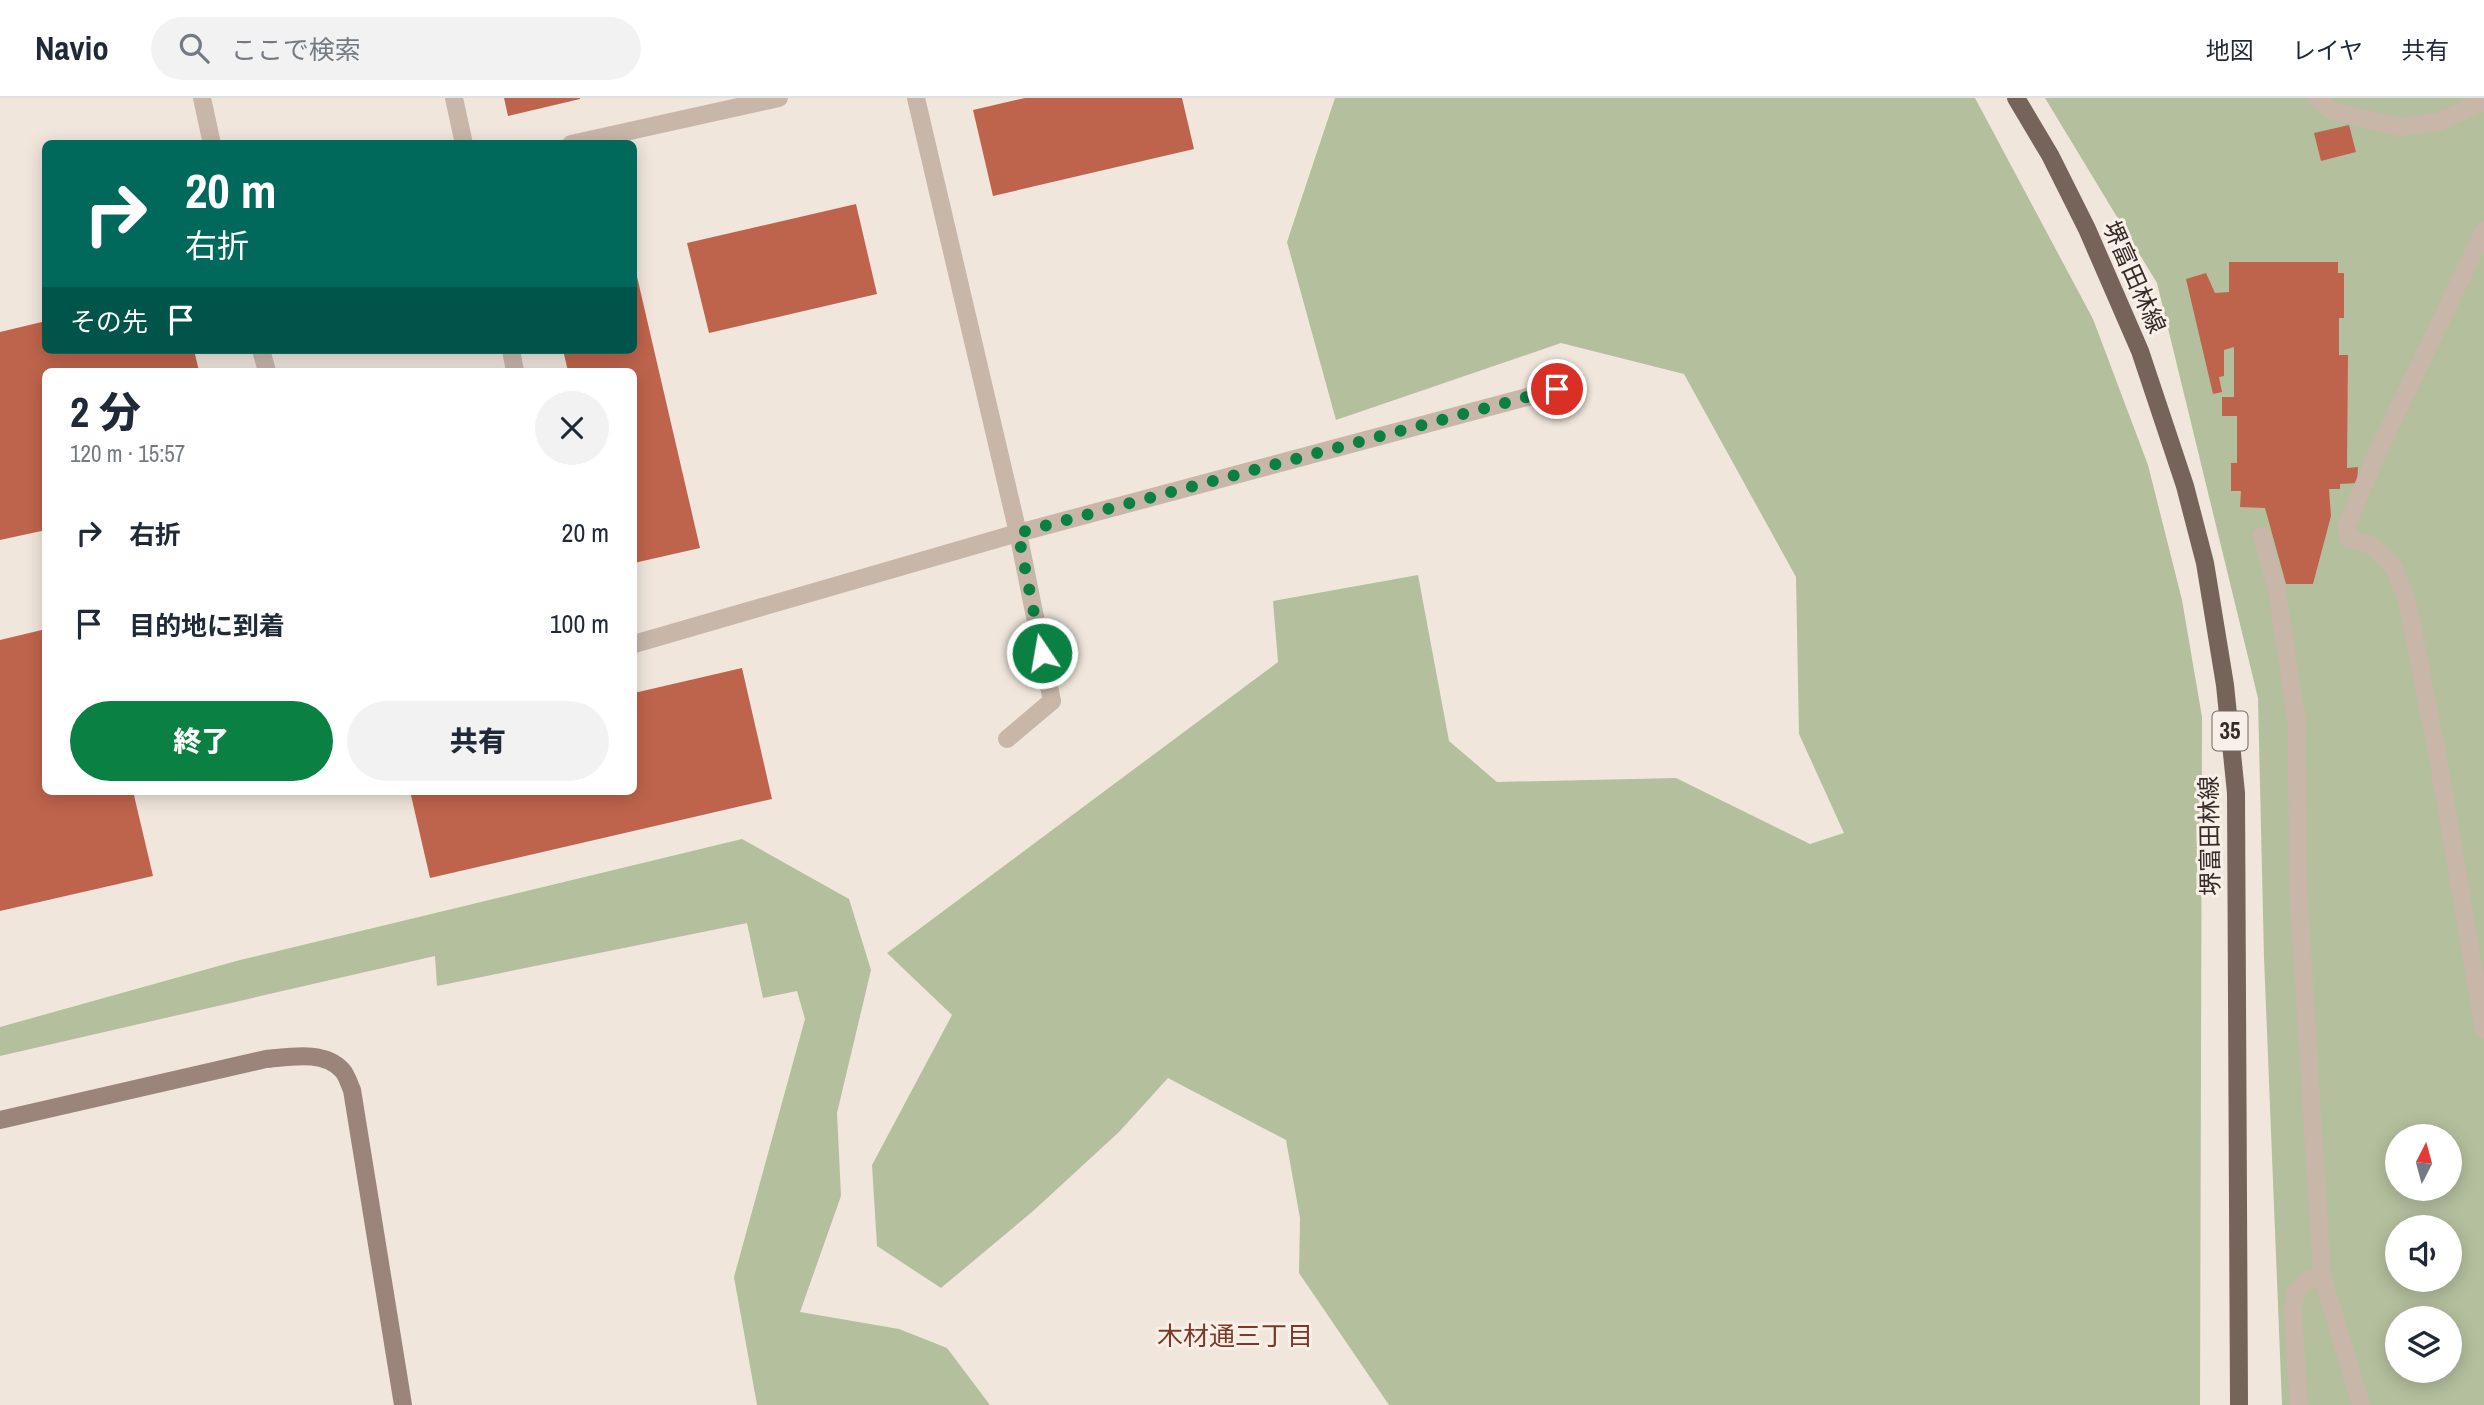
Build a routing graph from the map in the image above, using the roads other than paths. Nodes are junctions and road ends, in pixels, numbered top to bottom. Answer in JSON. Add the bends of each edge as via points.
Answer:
{"nodes":[{"id":1,"x":202,"y":98,"type":"edge"},
{"id":2,"x":454,"y":98,"type":"edge"},
{"id":3,"x":779,"y":98,"type":"edge"},
{"id":4,"x":916,"y":98,"type":"edge"},
{"id":5,"x":2016,"y":98,"type":"edge"},
{"id":6,"x":2317,"y":98,"type":"edge"},
{"id":7,"x":2484,"y":101,"type":"edge"},
{"id":8,"x":211,"y":140,"type":"edge"},
{"id":9,"x":463,"y":140,"type":"edge"},
{"id":10,"x":589,"y":140,"type":"edge"},
{"id":11,"x":2484,"y":231,"type":"edge"},
{"id":12,"x":1557,"y":389,"type":"dead end"},
{"id":13,"x":1018,"y":533,"type":"junction"},
{"id":14,"x":2262,"y":536,"type":"dead end"},
{"id":15,"x":637,"y":643,"type":"edge"},
{"id":16,"x":1007,"y":739,"type":"dead end"},
{"id":17,"x":2484,"y":1030,"type":"edge"},
{"id":18,"x":0,"y":1120,"type":"edge"},
{"id":19,"x":2322,"y":1275,"type":"junction"},
{"id":20,"x":403,"y":1405,"type":"edge"},
{"id":21,"x":2239,"y":1405,"type":"edge"},
{"id":22,"x":2298,"y":1405,"type":"edge"},
{"id":23,"x":2361,"y":1405,"type":"edge"}],
"edges":[{"from":1,"to":8,"type":"lane"},
{"from":2,"to":9,"type":"lane"},
{"from":3,"to":10,"type":"lane"},
{"from":4,"to":13,"type":"lane"},
{"from":5,"to":21,"type":"main road","name":"堺富田林線","number":"35","via":[[2087,229],[2140,351],[2205,563],[2225,685],[2236,793]]},
{"from":6,"to":7,"type":"lane","via":[[2332,111],[2400,127],[2439,122]]},
{"from":11,"to":17,"type":"lane","via":[[2347,526],[2348,538],[2371,545],[2393,566],[2407,600]]},
{"from":12,"to":13,"type":"lane"},
{"from":13,"to":15,"type":"lane"},
{"from":13,"to":16,"type":"lane","via":[[1052,701]]},
{"from":14,"to":19,"type":"lane","via":[[2277,591],[2297,723],[2298,886]]},
{"from":18,"to":20,"type":"street","via":[[266,1059],[323,1058],[342,1070],[352,1090]]},
{"from":19,"to":22,"type":"lane","via":[[2295,1291]]},
{"from":19,"to":23,"type":"lane"}]}
